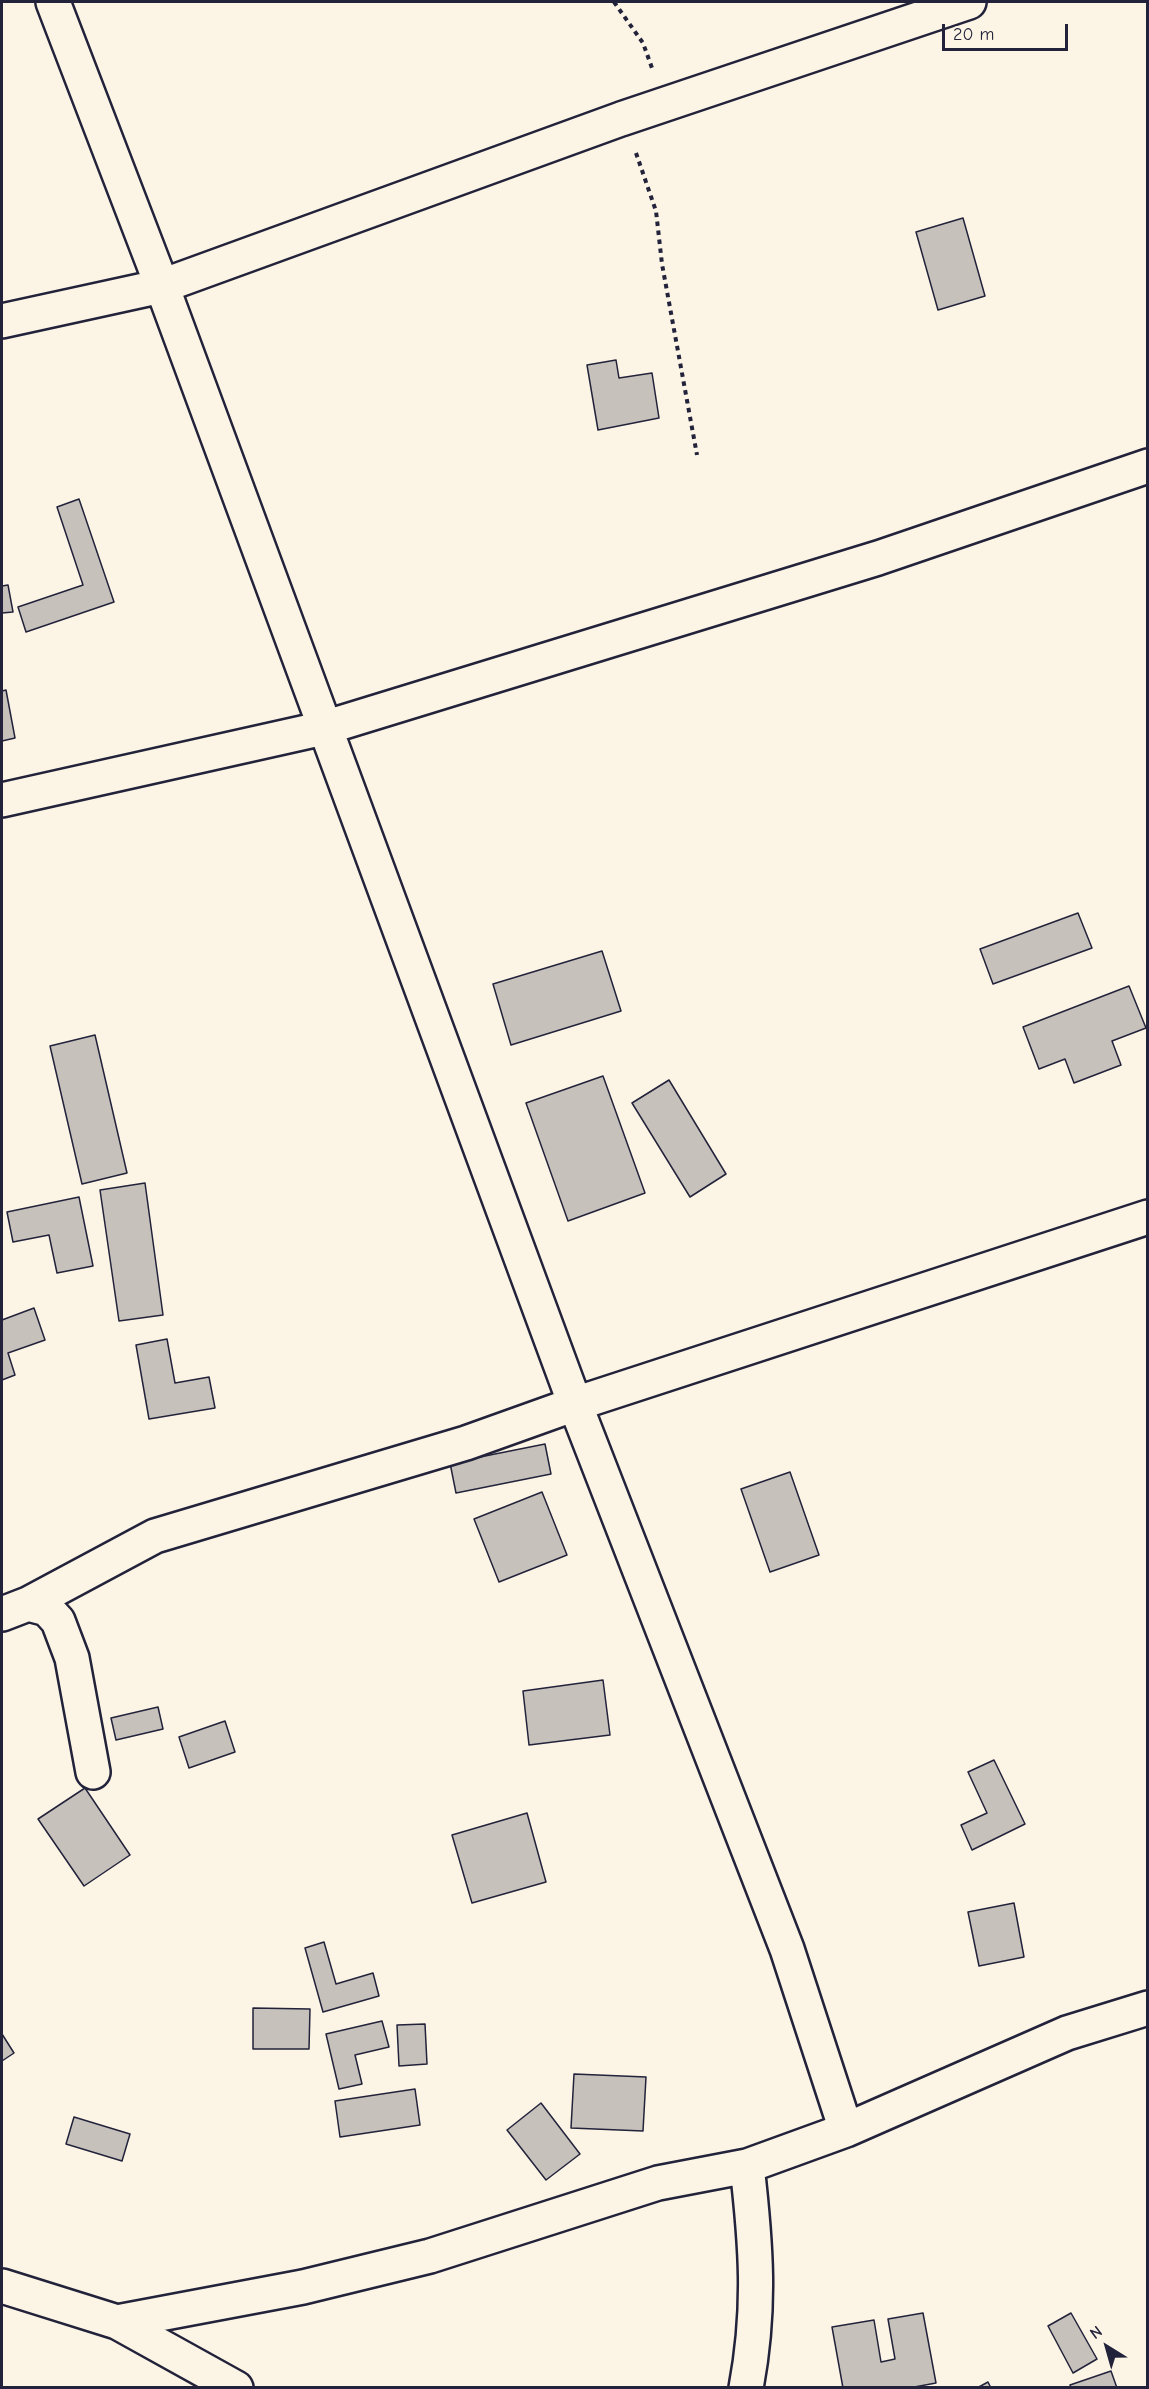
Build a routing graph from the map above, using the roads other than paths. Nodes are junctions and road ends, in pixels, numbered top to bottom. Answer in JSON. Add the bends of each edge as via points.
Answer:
{"nodes":[{"id":1,"x":53,"y":2,"type":"edge"},
{"id":2,"x":969,"y":2,"type":"edge"},
{"id":3,"x":162,"y":286,"type":"junction"},
{"id":4,"x":2,"y":321,"type":"edge"},
{"id":5,"x":1148,"y":466,"type":"edge"},
{"id":6,"x":324,"y":728,"type":"junction"},
{"id":7,"x":2,"y":800,"type":"edge"},
{"id":8,"x":1148,"y":1217,"type":"edge"},
{"id":9,"x":575,"y":1404,"type":"junction"},
{"id":10,"x":15,"y":1609,"type":"edge"},
{"id":11,"x":93,"y":1772,"type":"dead end"},
{"id":12,"x":1148,"y":2008,"type":"edge"},
{"id":13,"x":846,"y":2130,"type":"junction"},
{"id":14,"x":747,"y":2166,"type":"junction"},
{"id":15,"x":2,"y":2286,"type":"edge"},
{"id":16,"x":117,"y":2322,"type":"junction"},
{"id":17,"x":236,"y":2388,"type":"edge"},
{"id":18,"x":746,"y":2388,"type":"edge"}],
"edges":[{"from":1,"to":3,"type":"street"},
{"from":2,"to":3,"type":"street","via":[[635,115]]},
{"from":3,"to":4,"type":"street"},
{"from":3,"to":6,"type":"street"},
{"from":5,"to":6,"type":"street","via":[[878,558]]},
{"from":6,"to":7,"type":"street"},
{"from":6,"to":9,"type":"street"},
{"from":8,"to":9,"type":"street"},
{"from":9,"to":10,"type":"street","via":[[466,1443],[155,1536]]},
{"from":9,"to":13,"type":"street","via":[[787,1948]]},
{"from":10,"to":11,"type":"street","via":[[39,1606],[54,1615],[66,1638]]},
{"from":12,"to":13,"type":"street","via":[[1067,2033]]},
{"from":13,"to":14,"type":"street"},
{"from":14,"to":16,"type":"street","via":[[658,2183],[430,2256],[326,2282]]},
{"from":14,"to":18,"type":"street","via":[[757,2252],[754,2347]]},
{"from":15,"to":16,"type":"street"},
{"from":16,"to":17,"type":"street"}]}
